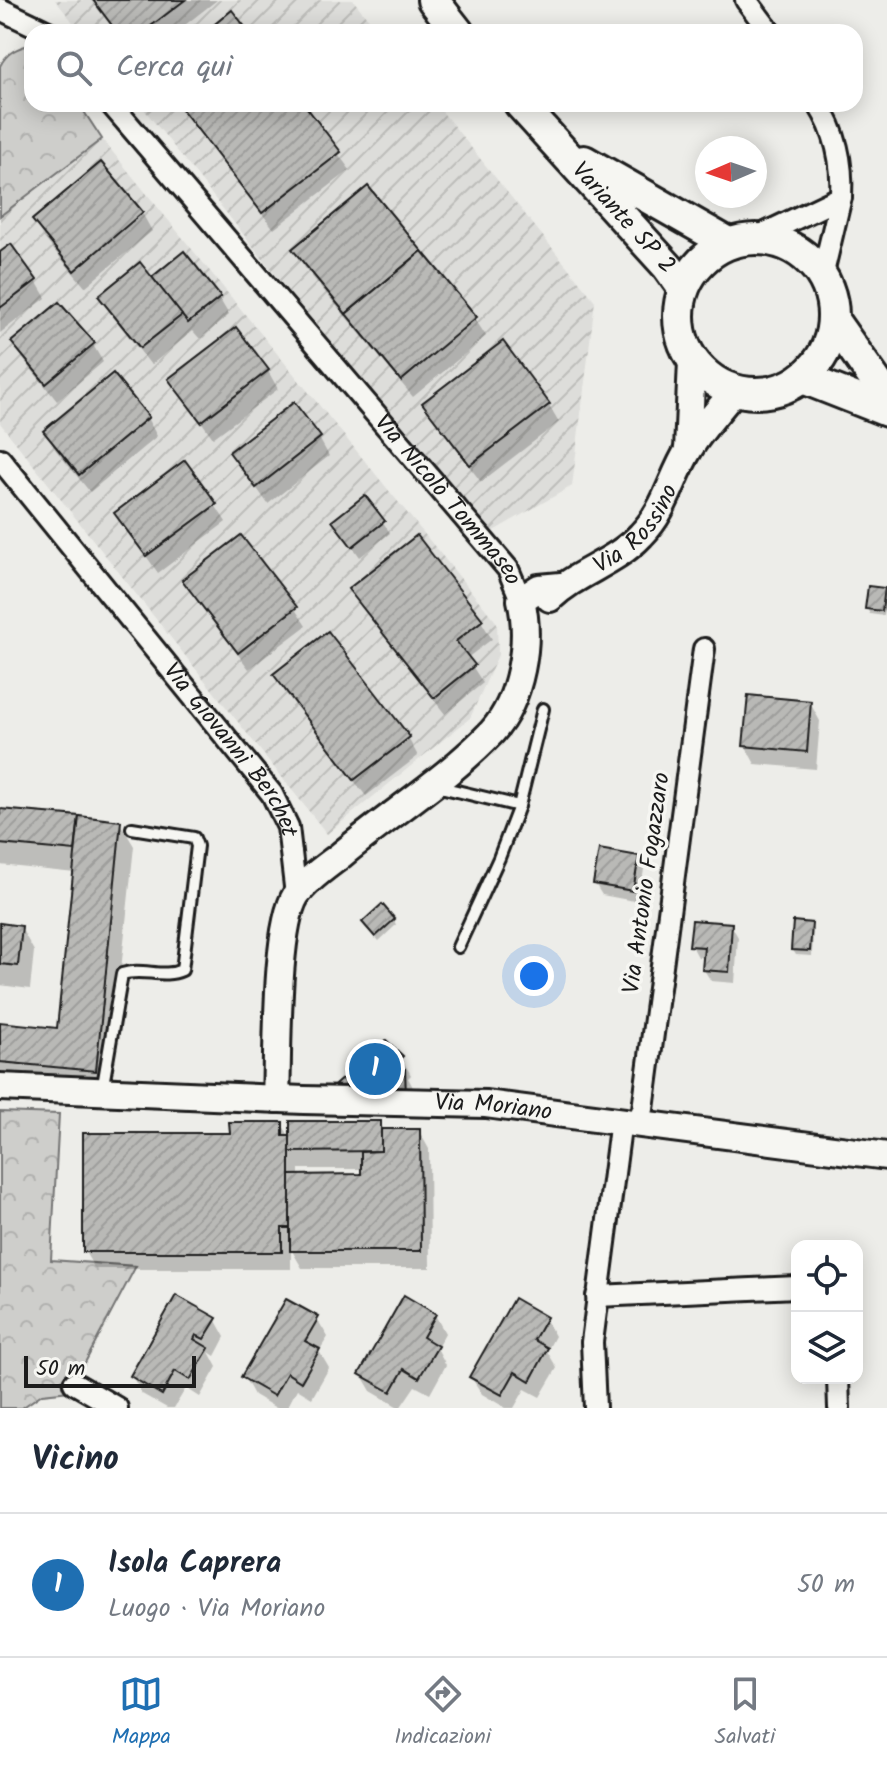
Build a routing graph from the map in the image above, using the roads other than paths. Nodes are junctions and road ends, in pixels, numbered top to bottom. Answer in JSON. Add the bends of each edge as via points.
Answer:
{"nodes":[{"id":1,"x":433,"y":0,"type":"edge"},
{"id":2,"x":746,"y":0,"type":"edge"},
{"id":3,"x":0,"y":9,"type":"edge"},
{"id":4,"x":31,"y":24,"type":"edge"},
{"id":5,"x":452,"y":24,"type":"edge"},
{"id":6,"x":764,"y":24,"type":"edge"},
{"id":7,"x":118,"y":112,"type":"edge"},
{"id":8,"x":528,"y":112,"type":"edge"},
{"id":9,"x":823,"y":112,"type":"edge"},
{"id":10,"x":562,"y":148,"type":"junction"},
{"id":11,"x":841,"y":197,"type":"junction"},
{"id":12,"x":741,"y":241,"type":"junction"},
{"id":13,"x":822,"y":277,"type":"junction"},
{"id":14,"x":683,"y":288,"type":"junction"},
{"id":15,"x":833,"y":320,"type":"junction"},
{"id":16,"x":692,"y":361,"type":"junction"},
{"id":17,"x":803,"y":378,"type":"junction"},
{"id":18,"x":734,"y":391,"type":"junction"},
{"id":19,"x":887,"y":397,"type":"edge"},
{"id":20,"x":887,"y":411,"type":"edge"},
{"id":21,"x":688,"y":450,"type":"junction"},
{"id":22,"x":0,"y":459,"type":"edge"},
{"id":23,"x":522,"y":604,"type":"junction"},
{"id":24,"x":704,"y":649,"type":"dead end"},
{"id":25,"x":543,"y":709,"type":"dead end"},
{"id":26,"x":432,"y":785,"type":"junction"},
{"id":27,"x":519,"y":806,"type":"junction"},
{"id":28,"x":132,"y":828,"type":"dead end"},
{"id":29,"x":296,"y":895,"type":"junction"},
{"id":30,"x":458,"y":947,"type":"dead end"},
{"id":31,"x":0,"y":1087,"type":"edge"},
{"id":32,"x":102,"y":1091,"type":"junction"},
{"id":33,"x":282,"y":1099,"type":"junction"},
{"id":34,"x":629,"y":1122,"type":"junction"},
{"id":35,"x":887,"y":1156,"type":"edge"},
{"id":36,"x":791,"y":1287,"type":"edge"},
{"id":37,"x":597,"y":1296,"type":"junction"},
{"id":38,"x":74,"y":1383,"type":"dead end"},
{"id":39,"x":838,"y":1384,"type":"edge"},
{"id":40,"x":117,"y":1408,"type":"edge"},
{"id":41,"x":595,"y":1408,"type":"edge"},
{"id":42,"x":839,"y":1408,"type":"edge"}],
"edges":[{"from":1,"to":5,"type":"main road"},
{"from":2,"to":6,"type":"street"},
{"from":3,"to":4,"type":"street"},
{"from":7,"to":23,"type":"street","name":"Via Nicolò Tommaseo","via":[[508,569]]},
{"from":8,"to":10,"type":"main road","name":"Variante SP 2"},
{"from":9,"to":11,"type":"street","via":[[842,167]]},
{"from":10,"to":12,"type":"main road","name":"Variante SP 2"},
{"from":10,"to":14,"type":"main road","name":"Variante SP 2"},
{"from":11,"to":12,"type":"street"},
{"from":11,"to":13,"type":"street"},
{"from":12,"to":13,"type":"main road","name":"Variante SP 2","via":[[786,245],[800,252]]},
{"from":12,"to":14,"type":"main road","name":"Variante SP 2","via":[[701,261]]},
{"from":13,"to":15,"type":"main road","name":"Variante SP 2"},
{"from":14,"to":16,"type":"main road","name":"Variante SP 2","via":[[679,326]]},
{"from":15,"to":17,"type":"main road","via":[[829,342]]},
{"from":15,"to":19,"type":"main road","name":"Variante SP 2"},
{"from":16,"to":18,"type":"main road"},
{"from":16,"to":21,"type":"street","name":"Via Rossino"},
{"from":17,"to":18,"type":"main road","via":[[770,393]]},
{"from":17,"to":20,"type":"main road"},
{"from":18,"to":21,"type":"street","name":"Via Rossino"},
{"from":21,"to":23,"type":"street","name":"Via Rossino","via":[[664,505],[640,538],[561,586],[546,602]]},
{"from":22,"to":29,"type":"street","name":"Via Giovanni Berchet","via":[[272,794],[288,827]]},
{"from":23,"to":26,"type":"street","name":"Via Nicolò Tommaseo","via":[[523,657],[511,700],[493,731]]},
{"from":24,"to":34,"type":"street","name":"Via Antonio Fogazzaro","via":[[643,1109]]},
{"from":25,"to":27,"type":"lane"},
{"from":26,"to":27,"type":"lane"},
{"from":26,"to":29,"type":"street","name":"Via Nicolò Tommaseo"},
{"from":27,"to":30,"type":"lane"},
{"from":28,"to":32,"type":"lane","via":[[194,838],[197,846],[182,970],[173,975],[134,969],[122,974]]},
{"from":29,"to":33,"type":"street"},
{"from":31,"to":32,"type":"street","name":"Via Moriano"},
{"from":32,"to":33,"type":"street","name":"Via Moriano"},
{"from":33,"to":34,"type":"street","name":"Via Moriano","via":[[486,1104]]},
{"from":34,"to":35,"type":"street","name":"Via Moriano"},
{"from":34,"to":37,"type":"street","name":"Via Antonio Fogazzaro"},
{"from":36,"to":37,"type":"street"},
{"from":37,"to":41,"type":"street","name":"Via Antonio Fogazzaro","via":[[592,1342]]},
{"from":38,"to":40,"type":"street"},
{"from":39,"to":42,"type":"street"}]}
